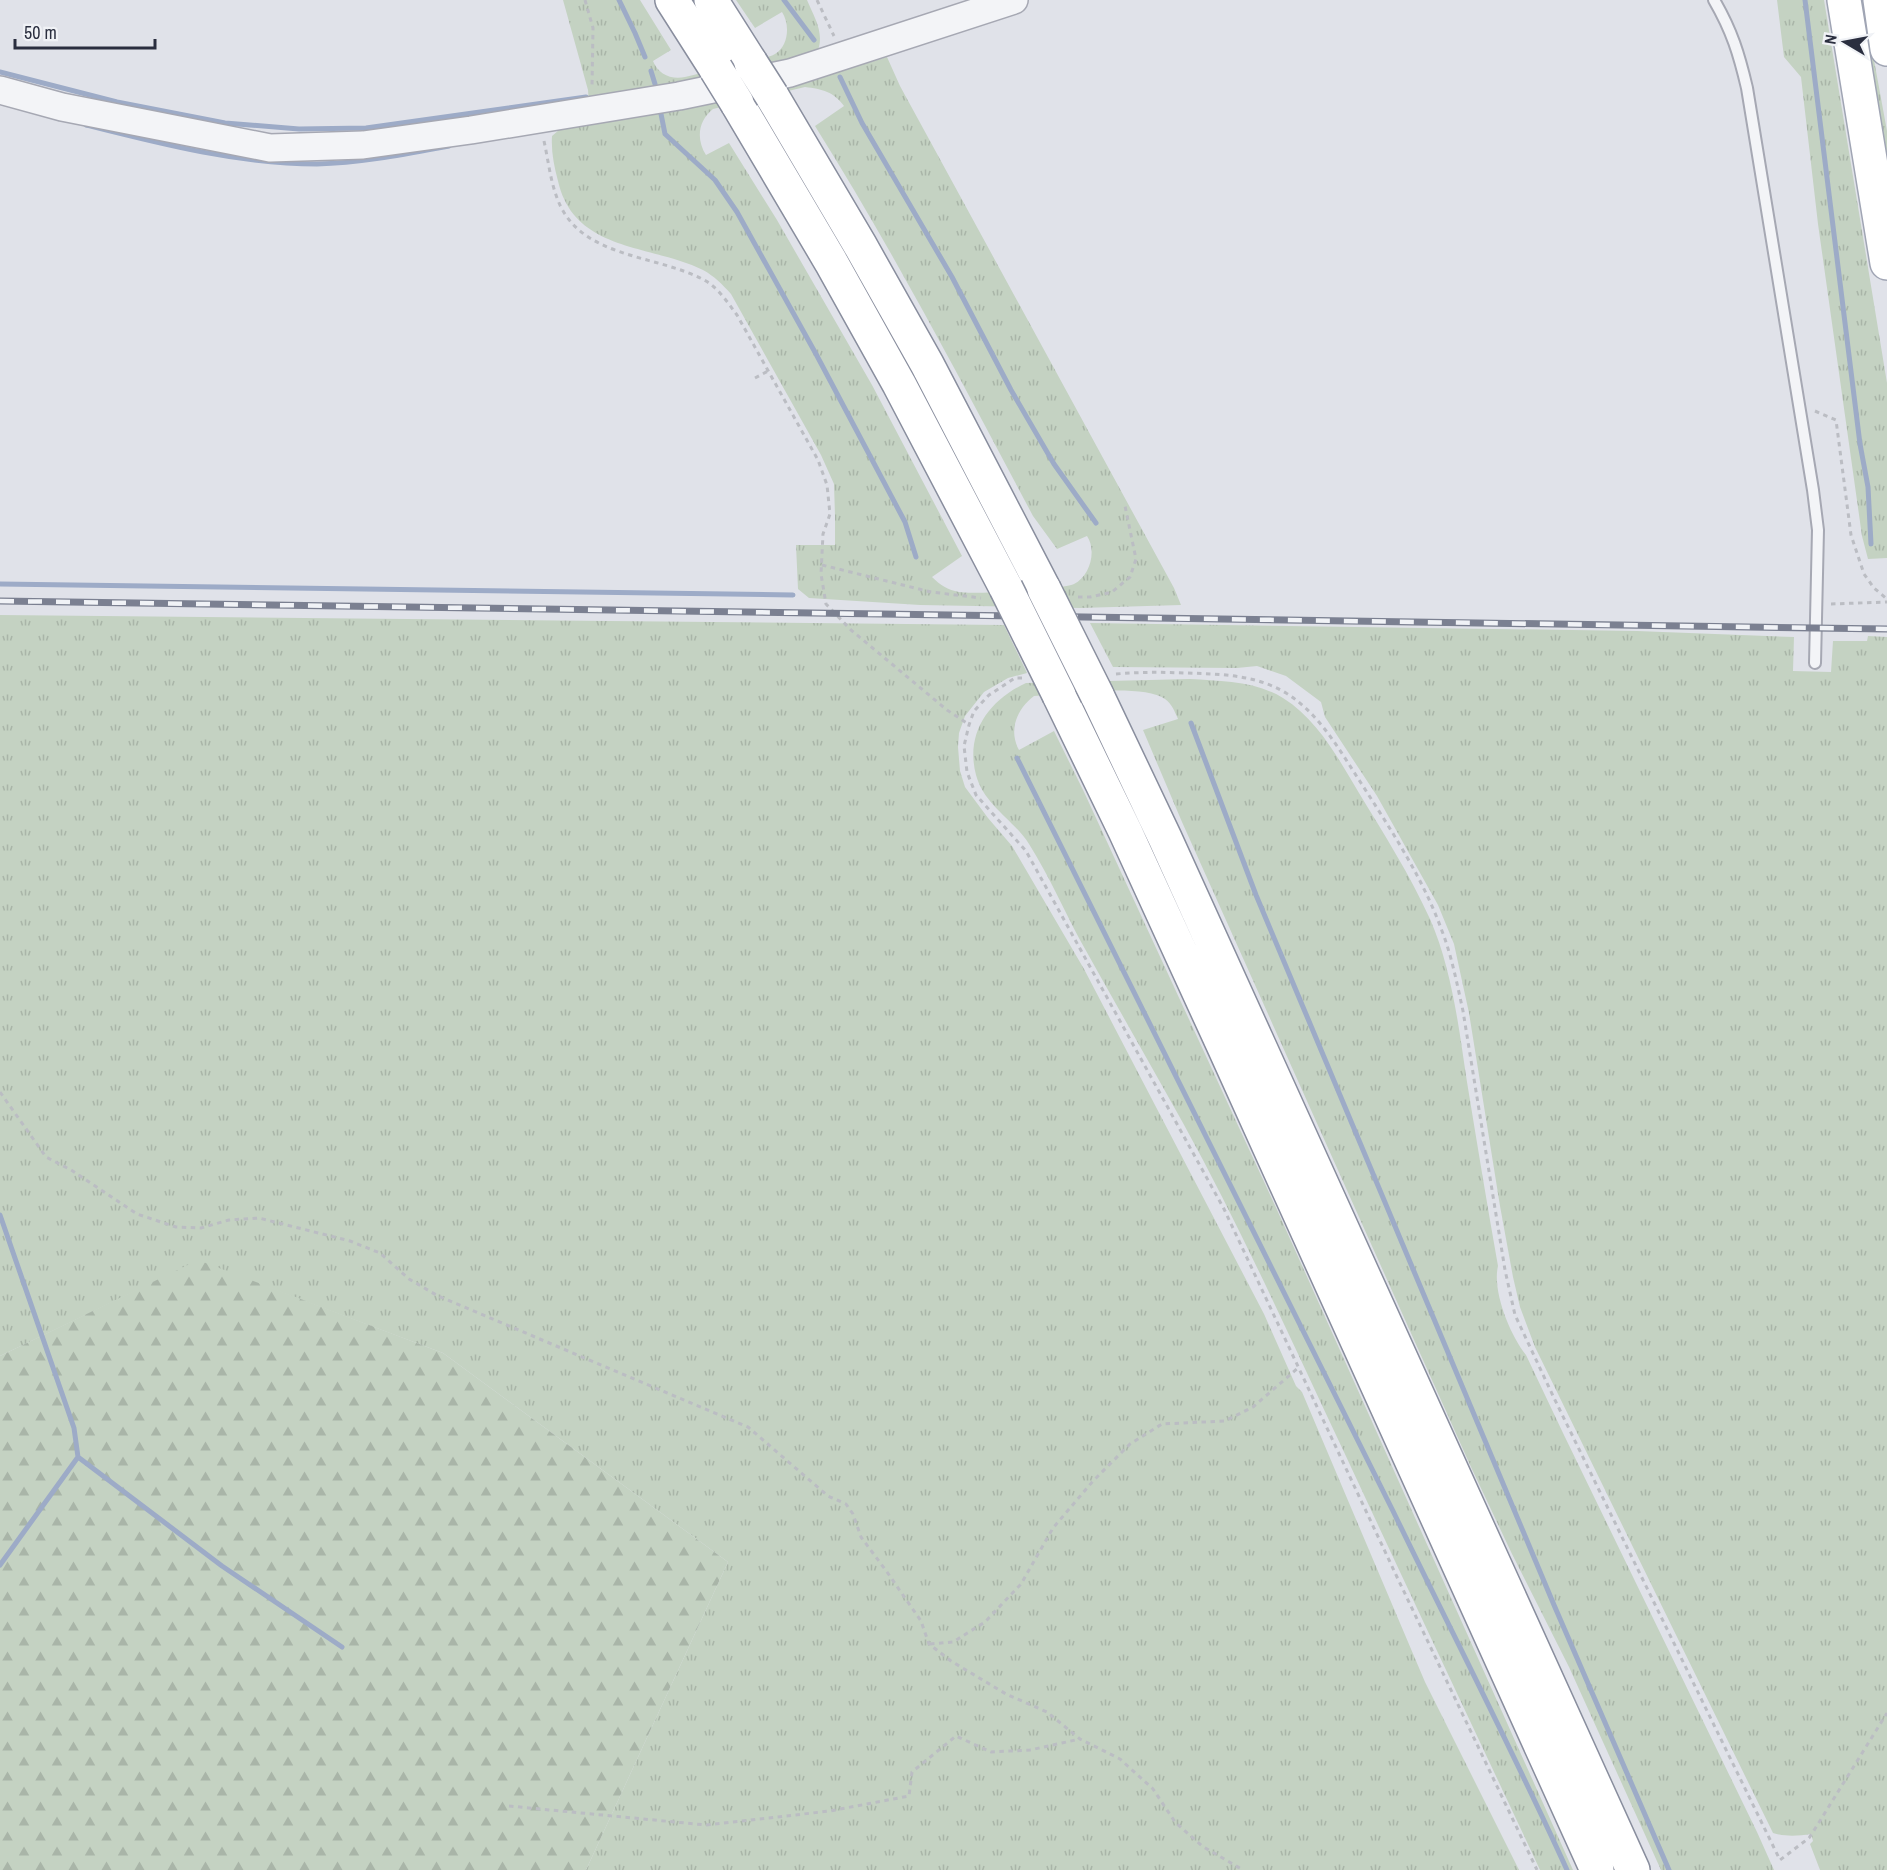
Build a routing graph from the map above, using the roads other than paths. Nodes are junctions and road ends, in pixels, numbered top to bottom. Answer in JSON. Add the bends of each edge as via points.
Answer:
{"nodes":[{"id":1,"x":672,"y":0,"type":"edge"},
{"id":2,"x":711,"y":0,"type":"edge"},
{"id":3,"x":1014,"y":0,"type":"edge"},
{"id":4,"x":1714,"y":0,"type":"edge"},
{"id":5,"x":1844,"y":0,"type":"edge"},
{"id":6,"x":1880,"y":0,"type":"edge"},
{"id":7,"x":1887,"y":49,"type":"edge"},
{"id":8,"x":0,"y":90,"type":"edge"},
{"id":9,"x":1887,"y":262,"type":"edge"},
{"id":10,"x":1815,"y":663,"type":"dead end"},
{"id":11,"x":1597,"y":1870,"type":"edge"},
{"id":12,"x":1633,"y":1870,"type":"edge"}],
"edges":[{"from":1,"to":11,"type":"main road","bridge":true,"via":[[831,262],[899,384],[1059,695],[1125,831]]},
{"from":2,"to":12,"type":"main road","bridge":true,"via":[[860,245],[1044,589],[1170,849]]},
{"from":3,"to":8,"type":"street","via":[[790,73],[679,96],[363,145],[270,148],[62,107]]},
{"from":4,"to":10,"type":"lane","via":[[1737,47],[1747,88],[1814,490],[1818,530]]},
{"from":5,"to":9,"type":"main road"},
{"from":6,"to":7,"type":"main road"}]}
